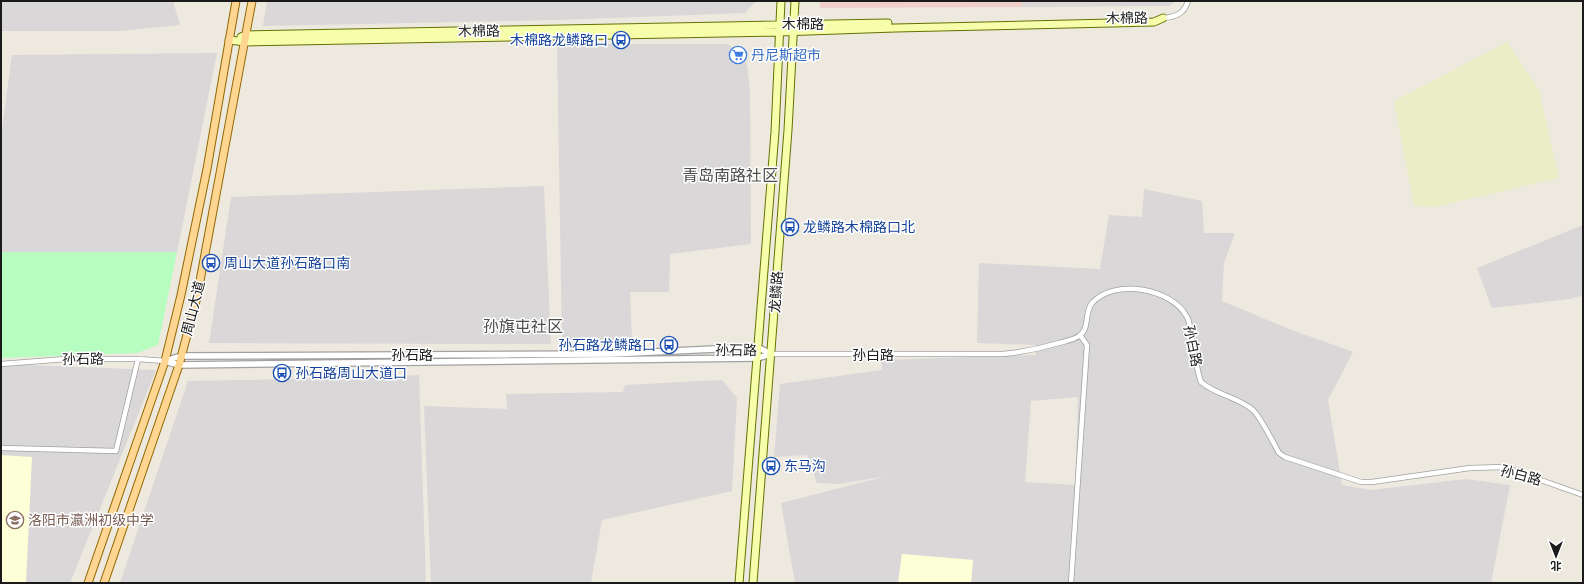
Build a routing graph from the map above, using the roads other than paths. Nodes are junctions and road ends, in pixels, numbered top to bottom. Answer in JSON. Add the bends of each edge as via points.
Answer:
{"nodes":[{"id":1,"x":236,"y":1,"type":"edge"},
{"id":2,"x":252,"y":1,"type":"edge"},
{"id":3,"x":781,"y":1,"type":"edge"},
{"id":4,"x":795,"y":1,"type":"edge"},
{"id":5,"x":1188,"y":1,"type":"edge"},
{"id":6,"x":1163,"y":18,"type":"joint"},
{"id":7,"x":780,"y":24,"type":"junction"},
{"id":8,"x":794,"y":28,"type":"junction"},
{"id":9,"x":780,"y":32,"type":"junction"},
{"id":10,"x":246,"y":39,"type":"junction"},
{"id":11,"x":229,"y":40,"type":"junction"},
{"id":12,"x":1080,"y":335,"type":"junction"},
{"id":13,"x":757,"y":347,"type":"junction"},
{"id":14,"x":771,"y":354,"type":"junction"},
{"id":15,"x":181,"y":356,"type":"junction"},
{"id":16,"x":757,"y":358,"type":"junction"},
{"id":17,"x":138,"y":359,"type":"junction"},
{"id":18,"x":165,"y":361,"type":"junction"},
{"id":19,"x":1,"y":364,"type":"edge"},
{"id":20,"x":179,"y":365,"type":"junction"},
{"id":21,"x":1,"y":448,"type":"edge"},
{"id":22,"x":1583,"y":495,"type":"edge"},
{"id":23,"x":88,"y":583,"type":"edge"},
{"id":24,"x":104,"y":583,"type":"edge"},
{"id":25,"x":739,"y":583,"type":"edge"},
{"id":26,"x":753,"y":583,"type":"edge"},
{"id":27,"x":1071,"y":583,"type":"edge"}],
"edges":[{"from":1,"to":11,"type":"main road","name":"周山大道"},
{"from":2,"to":10,"type":"main road","name":"周山大道"},
{"from":3,"to":7,"type":"main road","name":"龙鳞路"},
{"from":4,"to":8,"type":"main road","name":"龙鳞路"},
{"from":5,"to":6,"type":"street","via":[[1180,14]]},
{"from":6,"to":8,"type":"main road","name":"木棉路","via":[[1154,22]]},
{"from":7,"to":8,"type":"main road","name":"木棉路"},
{"from":7,"to":9,"type":"main road","name":"龙鳞路"},
{"from":7,"to":10,"type":"main road","name":"木棉路"},
{"from":8,"to":9,"type":"main road","name":"木棉路"},
{"from":8,"to":14,"type":"main road","name":"龙鳞路"},
{"from":9,"to":10,"type":"main road","name":"木棉路"},
{"from":9,"to":13,"type":"main road","name":"龙鳞路"},
{"from":10,"to":11,"type":"main road","name":"木棉路"},
{"from":10,"to":15,"type":"main road","name":"周山大道","via":[[197,297]]},
{"from":11,"to":18,"type":"main road","name":"周山大道","via":[[182,295]]},
{"from":12,"to":14,"type":"street","name":"孙白路","via":[[1073,340],[1034,351],[1003,354]]},
{"from":12,"to":22,"type":"street","name":"孙白路","via":[[1085,330],[1089,307],[1099,296],[1128,289],[1160,295],[1183,309],[1188,319],[1201,382],[1254,411],[1279,453],[1285,457],[1362,482],[1470,468],[1504,467]]},
{"from":12,"to":27,"type":"street","via":[[1087,345]]},
{"from":13,"to":14,"type":"street","name":"孙石路"},
{"from":13,"to":15,"type":"street","name":"孙石路","via":[[610,354]]},
{"from":13,"to":16,"type":"main road","name":"龙鳞路"},
{"from":14,"to":16,"type":"street","name":"孙石路"},
{"from":14,"to":26,"type":"main road","name":"龙鳞路"},
{"from":15,"to":18,"type":"street","name":"孙石路"},
{"from":15,"to":20,"type":"main road","name":"周山大道"},
{"from":16,"to":20,"type":"street","name":"孙石路"},
{"from":16,"to":25,"type":"main road","name":"龙鳞路"},
{"from":17,"to":18,"type":"street","name":"孙石路"},
{"from":17,"to":19,"type":"street","name":"孙石路","via":[[66,359]]},
{"from":17,"to":21,"type":"street","via":[[116,451]]},
{"from":18,"to":20,"type":"street","name":"孙石路"},
{"from":18,"to":23,"type":"main road","name":"周山大道"},
{"from":20,"to":24,"type":"main road","name":"周山大道"}]}
